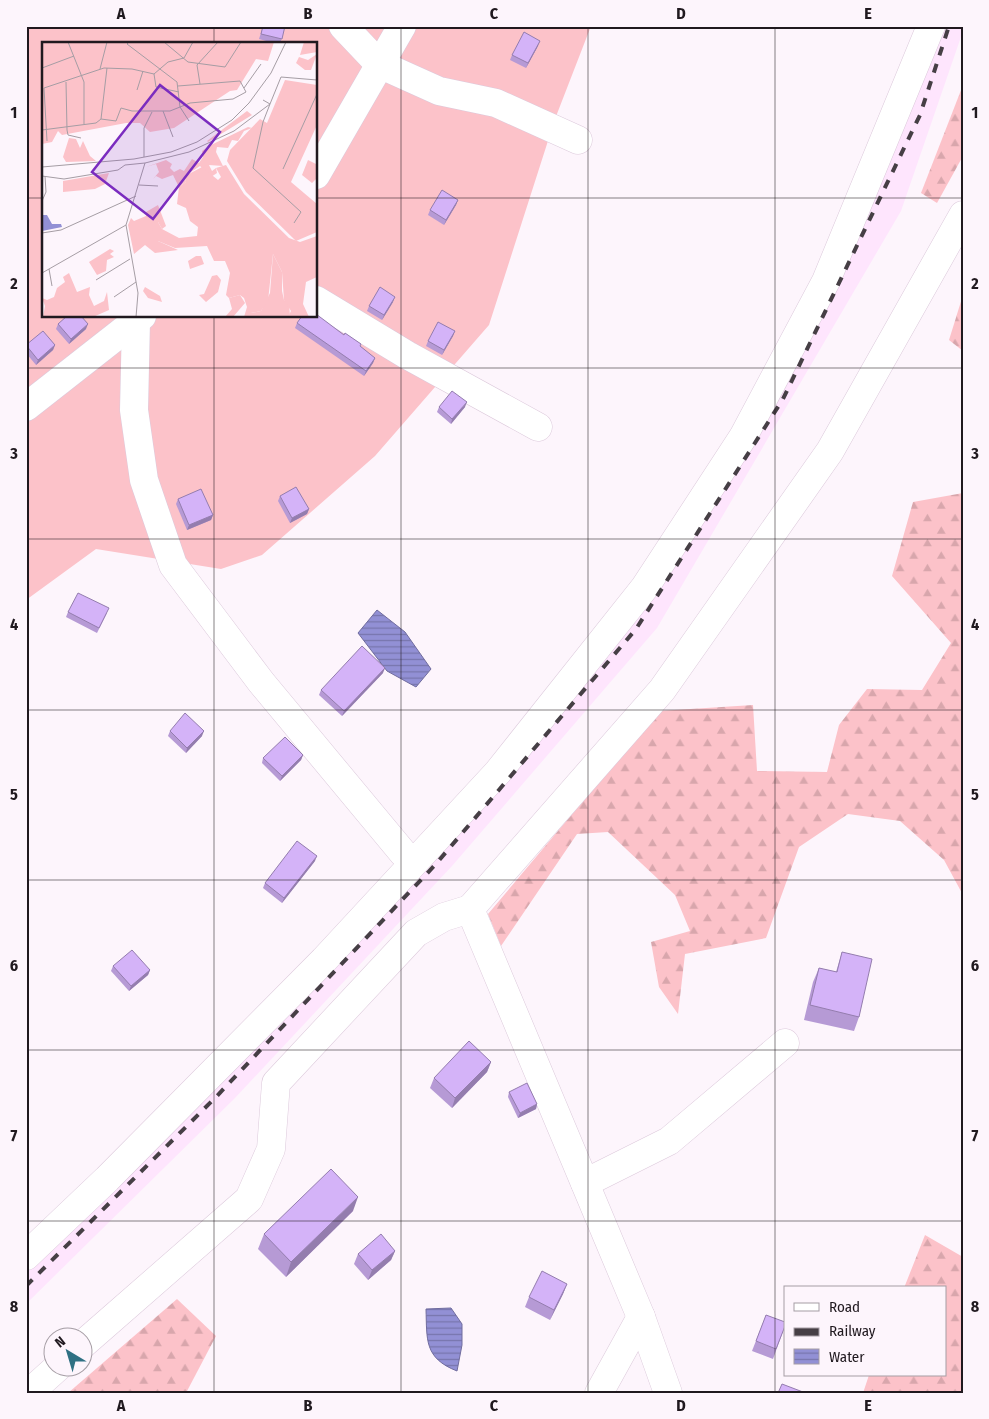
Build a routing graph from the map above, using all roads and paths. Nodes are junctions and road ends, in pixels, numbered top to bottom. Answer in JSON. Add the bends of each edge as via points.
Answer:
{"nodes":[{"id":1,"x":343,"y":26,"type":"edge"},
{"id":2,"x":402,"y":26,"type":"edge"},
{"id":3,"x":931,"y":26,"type":"edge"},
{"id":4,"x":379,"y":64,"type":"junction"},
{"id":5,"x":578,"y":140,"type":"dead end"},
{"id":6,"x":318,"y":171,"type":"edge"},
{"id":7,"x":963,"y":215,"type":"edge"},
{"id":8,"x":318,"y":301,"type":"edge"},
{"id":9,"x":139,"y":319,"type":"edge"},
{"id":10,"x":26,"y":407,"type":"edge"},
{"id":11,"x":538,"y":427,"type":"dead end"},
{"id":12,"x":403,"y":853,"type":"dead end"},
{"id":13,"x":470,"y":909,"type":"junction"},
{"id":14,"x":785,"y":1043,"type":"dead end"},
{"id":15,"x":585,"y":1183,"type":"junction"},
{"id":16,"x":26,"y":1256,"type":"edge"},
{"id":17,"x":640,"y":1317,"type":"junction"},
{"id":18,"x":92,"y":1336,"type":"edge"},
{"id":19,"x":48,"y":1376,"type":"edge"},
{"id":20,"x":29,"y":1393,"type":"edge"},
{"id":21,"x":599,"y":1393,"type":"edge"},
{"id":22,"x":668,"y":1393,"type":"edge"}],
"edges":[{"from":1,"to":4,"type":"street"},
{"from":2,"to":4,"type":"street"},
{"from":3,"to":16,"type":"street","via":[[826,281],[743,437],[645,587],[498,772],[465,808],[324,960]]},
{"from":4,"to":5,"type":"street","via":[[438,91],[496,103]]},
{"from":4,"to":6,"type":"street"},
{"from":7,"to":13,"type":"street","via":[[830,450],[662,690]]},
{"from":8,"to":11,"type":"street"},
{"from":9,"to":10,"type":"street"},
{"from":9,"to":12,"type":"street","via":[[134,410],[144,480],[173,564],[261,682]]},
{"from":13,"to":15,"type":"street"},
{"from":13,"to":18,"type":"street","via":[[444,917],[416,933],[276,1083],[271,1149],[248,1199]]},
{"from":14,"to":15,"type":"street","via":[[669,1141]]},
{"from":15,"to":17,"type":"street"},
{"from":17,"to":21,"type":"street"},
{"from":17,"to":22,"type":"street"},
{"from":19,"to":20,"type":"street"}]}
